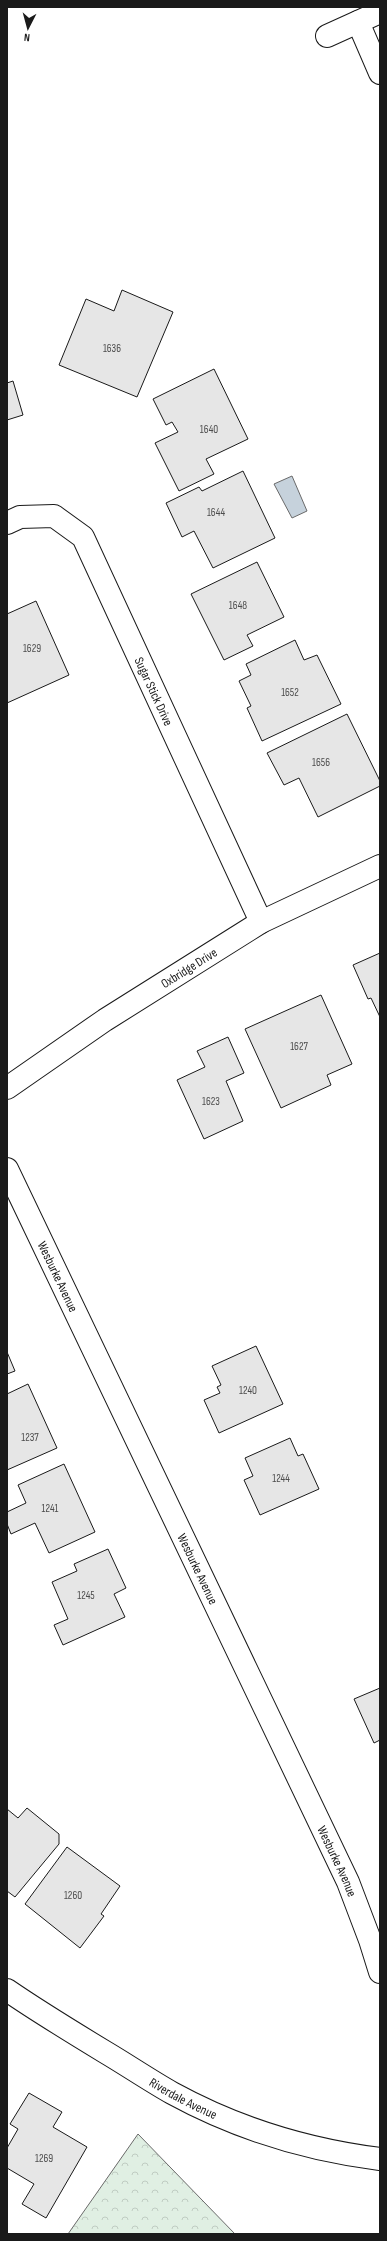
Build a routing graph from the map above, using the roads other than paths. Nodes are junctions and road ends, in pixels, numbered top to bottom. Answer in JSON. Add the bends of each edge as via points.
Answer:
{"nodes":[{"id":1,"x":380,"y":12,"type":"edge"},
{"id":2,"x":358,"y":22,"type":"junction"},
{"id":3,"x":327,"y":36,"type":"dead end"},
{"id":4,"x":380,"y":73,"type":"edge"},
{"id":5,"x":7,"y":523,"type":"edge"},
{"id":6,"x":380,"y":866,"type":"edge"},
{"id":7,"x":261,"y":922,"type":"junction"},
{"id":8,"x":7,"y":1088,"type":"edge"},
{"id":9,"x":7,"y":1169,"type":"edge"},
{"id":10,"x":380,"y":1972,"type":"edge"},
{"id":11,"x":7,"y":1990,"type":"edge"},
{"id":12,"x":380,"y":2159,"type":"edge"}],
"edges":[{"from":1,"to":2,"type":"street"},
{"from":2,"to":3,"type":"street"},
{"from":2,"to":4,"type":"street"},
{"from":5,"to":7,"type":"street","name":"Sugar Stick Drive","via":[[20,517],[54,516],[83,537]]},
{"from":6,"to":7,"type":"street","name":"Oxbridge Drive"},
{"from":7,"to":8,"type":"street","name":"Oxbridge Drive","via":[[106,1020]]},
{"from":9,"to":10,"type":"street","name":"Wesburke Avenue","via":[[348,1882]]},
{"from":11,"to":12,"type":"street","name":"Riverdale Avenue","via":[[173,2093],[230,2119],[294,2142]]}]}
